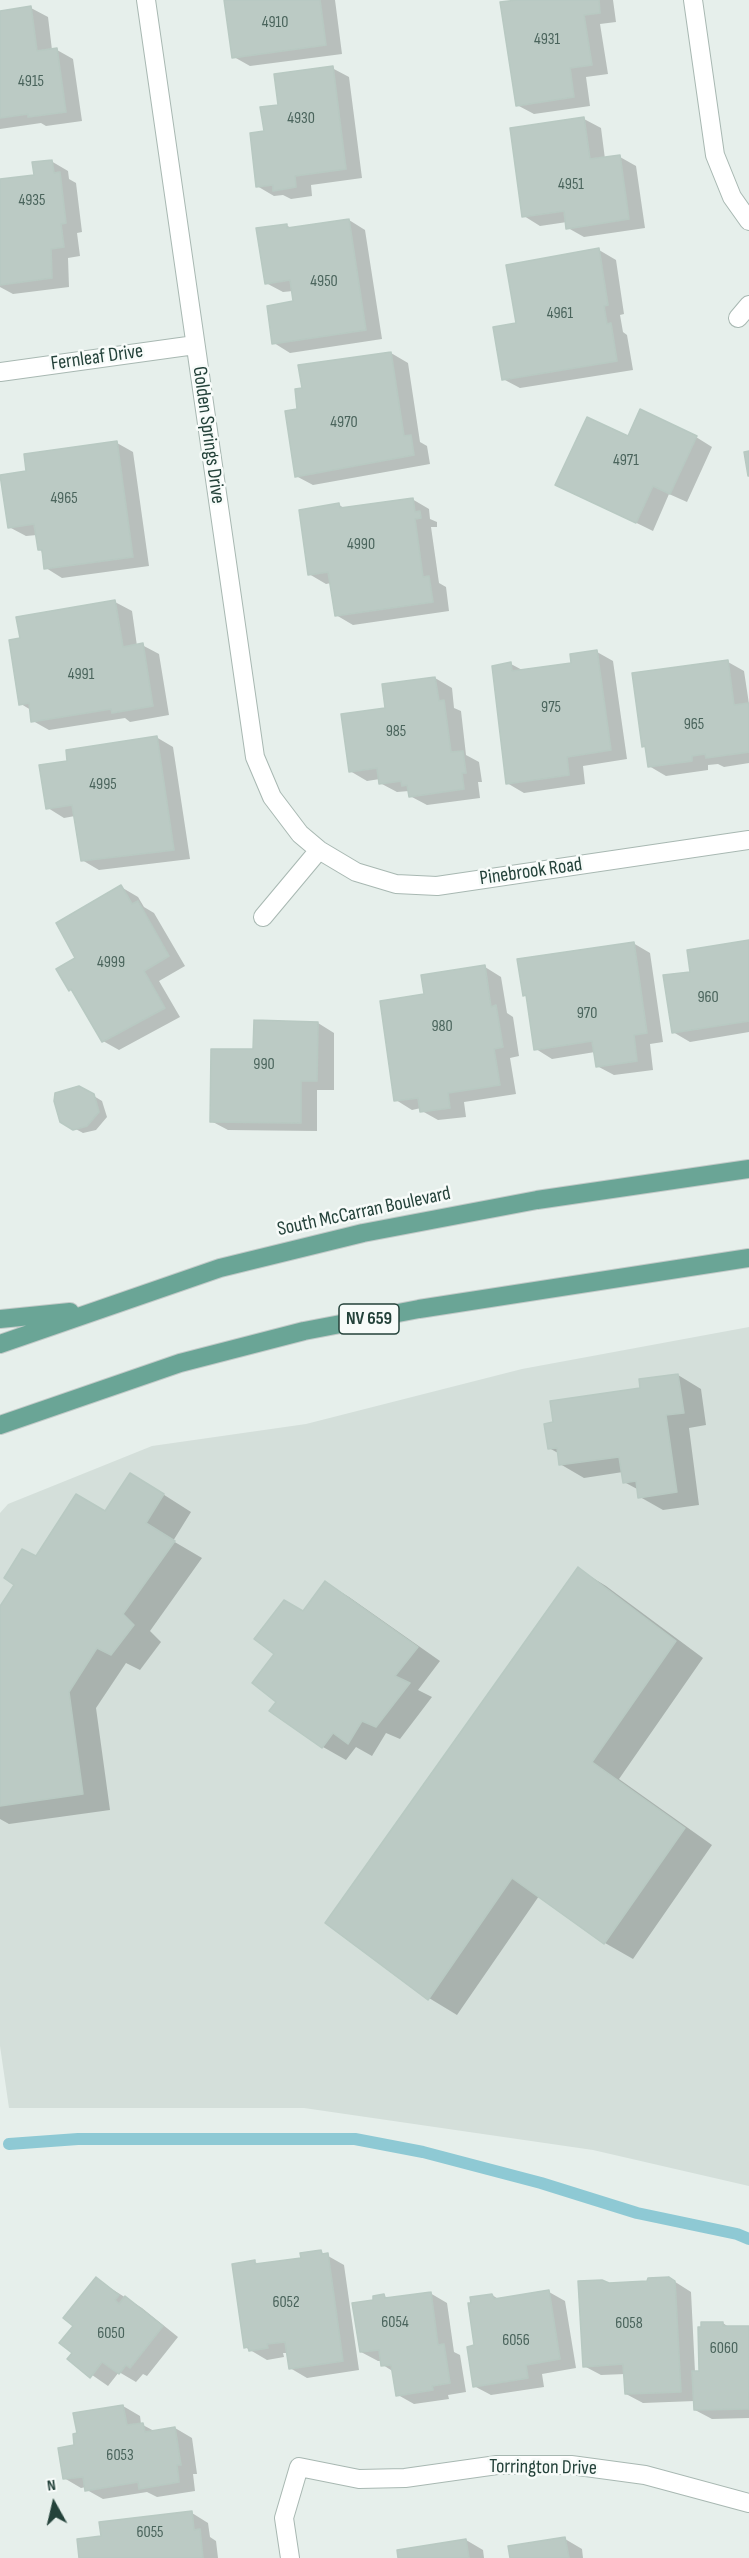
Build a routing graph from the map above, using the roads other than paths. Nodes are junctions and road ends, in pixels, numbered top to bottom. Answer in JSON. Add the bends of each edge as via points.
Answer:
{"nodes":[{"id":1,"x":146,"y":0,"type":"edge"},
{"id":2,"x":693,"y":0,"type":"edge"},
{"id":3,"x":749,"y":221,"type":"edge"},
{"id":4,"x":195,"y":345,"type":"junction"},
{"id":5,"x":0,"y":372,"type":"edge"},
{"id":6,"x":749,"y":840,"type":"edge"},
{"id":7,"x":319,"y":850,"type":"junction"},
{"id":8,"x":263,"y":917,"type":"dead end"},
{"id":9,"x":749,"y":1169,"type":"edge"},
{"id":10,"x":749,"y":1258,"type":"edge"},
{"id":11,"x":102,"y":1309,"type":"junction"},
{"id":12,"x":0,"y":1319,"type":"edge"},
{"id":13,"x":0,"y":1344,"type":"edge"},
{"id":14,"x":0,"y":1425,"type":"edge"},
{"id":15,"x":749,"y":2503,"type":"edge"},
{"id":16,"x":290,"y":2558,"type":"edge"}],
"edges":[{"from":1,"to":4,"type":"street","name":"Golden Springs Drive"},
{"from":2,"to":3,"type":"street","via":[[715,155],[732,197]]},
{"from":4,"to":5,"type":"street","name":"Fernleaf Drive"},
{"from":4,"to":7,"type":"street","name":"Golden Springs Drive","via":[[255,757],[272,797],[300,834]]},
{"from":6,"to":7,"type":"street","name":"Pinebrook Road","via":[[437,886],[396,884],[356,872]]},
{"from":7,"to":8,"type":"street"},
{"from":9,"to":11,"type":"main road","name":"South McCarran Boulevard","via":[[537,1200],[363,1233],[220,1268]]},
{"from":10,"to":14,"type":"main road","number":"NV 659","via":[[419,1309],[304,1331],[180,1363]]},
{"from":11,"to":12,"type":"main road"},
{"from":11,"to":13,"type":"main road","name":"South McCarran Boulevard"},
{"from":15,"to":16,"type":"street","name":"Torrington Drive","via":[[645,2475],[571,2465],[497,2464],[405,2478],[359,2479],[299,2467],[284,2518]]}]}
